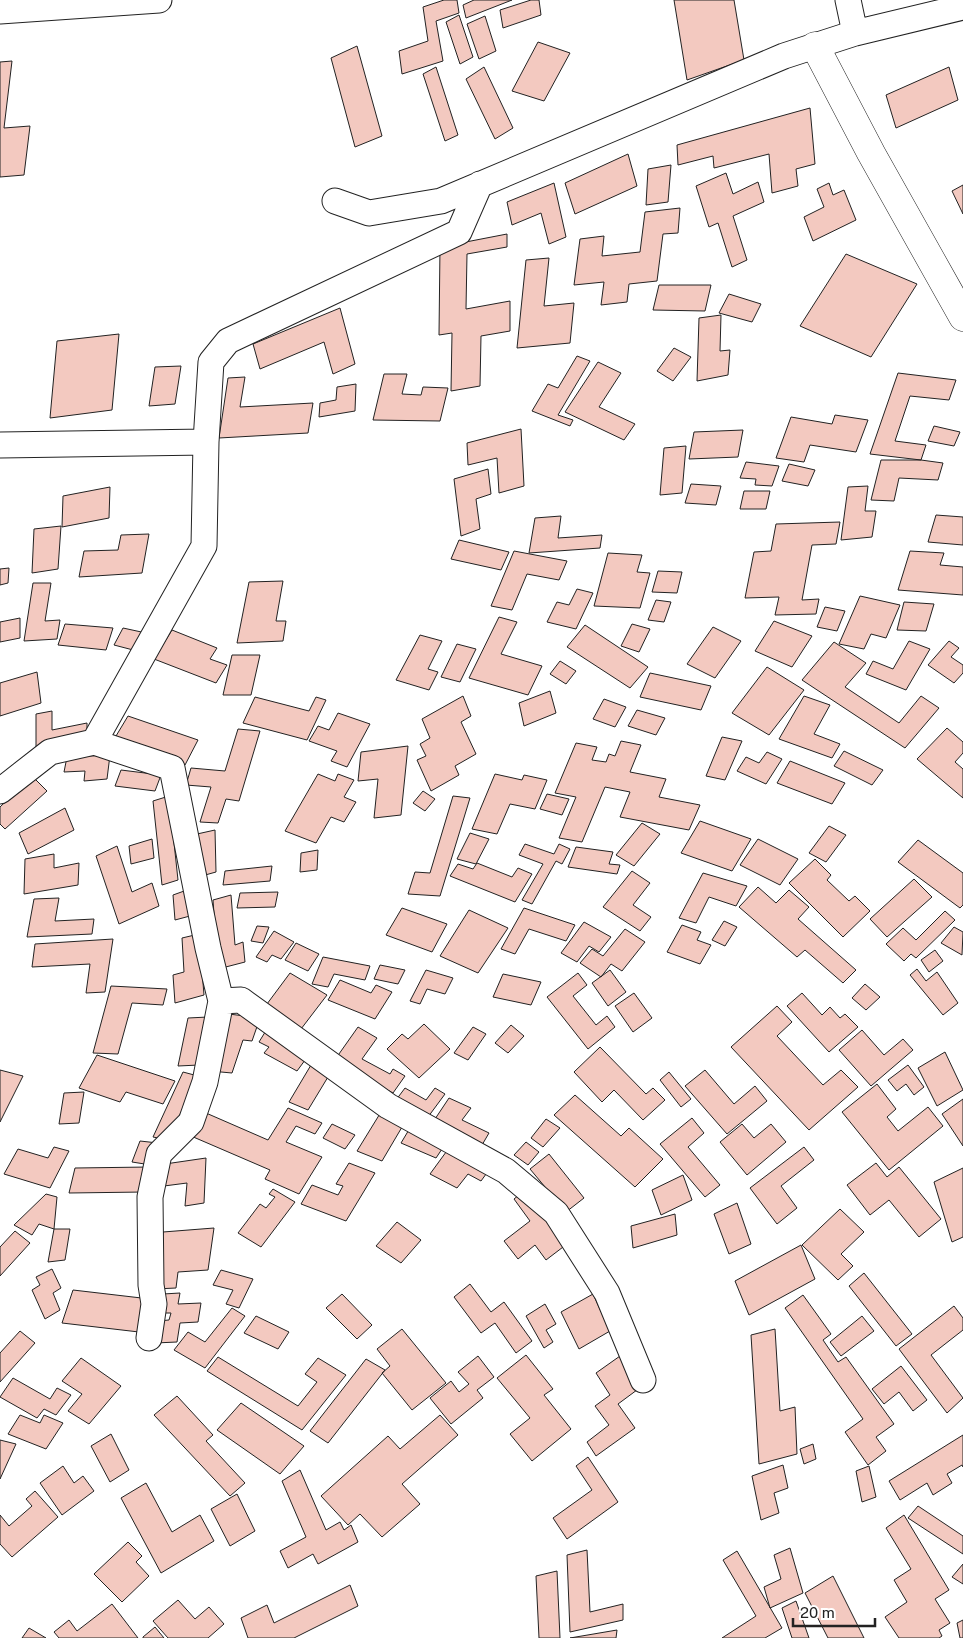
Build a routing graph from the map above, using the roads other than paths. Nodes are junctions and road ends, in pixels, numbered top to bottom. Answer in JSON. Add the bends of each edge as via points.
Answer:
{"nodes":[{"id":1,"x":159,"y":0,"type":"edge"},
{"id":2,"x":848,"y":0,"type":"edge"},
{"id":3,"x":963,"y":8,"type":"edge"},
{"id":4,"x":0,"y":11,"type":"edge"},
{"id":5,"x":856,"y":33,"type":"junction"},
{"id":6,"x":815,"y":46,"type":"junction"},
{"id":7,"x":480,"y":184,"type":"junction"},
{"id":8,"x":335,"y":201,"type":"dead end"},
{"id":9,"x":963,"y":317,"type":"edge"},
{"id":10,"x":206,"y":442,"type":"junction"},
{"id":11,"x":0,"y":445,"type":"edge"},
{"id":12,"x":94,"y":742,"type":"junction"},
{"id":13,"x":0,"y":791,"type":"edge"},
{"id":14,"x":222,"y":1001,"type":"junction"},
{"id":15,"x":149,"y":1338,"type":"dead end"},
{"id":16,"x":643,"y":1380,"type":"dead end"}],
"edges":[{"from":1,"to":4,"type":"street"},
{"from":2,"to":5,"type":"street"},
{"from":3,"to":5,"type":"street"},
{"from":5,"to":6,"type":"street"},
{"from":6,"to":7,"type":"street","via":[[784,56]]},
{"from":6,"to":9,"type":"street"},
{"from":7,"to":8,"type":"street","via":[[441,201],[368,213]]},
{"from":7,"to":10,"type":"street","via":[[459,232],[228,341],[211,362]]},
{"from":10,"to":11,"type":"street"},
{"from":10,"to":12,"type":"street","via":[[204,546]]},
{"from":12,"to":13,"type":"street","via":[[50,752]]},
{"from":12,"to":14,"type":"street","via":[[172,768],[208,948]]},
{"from":14,"to":15,"type":"street","via":[[205,1082],[191,1122],[159,1154],[150,1197],[154,1304]]},
{"from":14,"to":16,"type":"street","via":[[241,1000],[388,1106],[506,1171],[556,1213],[607,1293]]}]}
